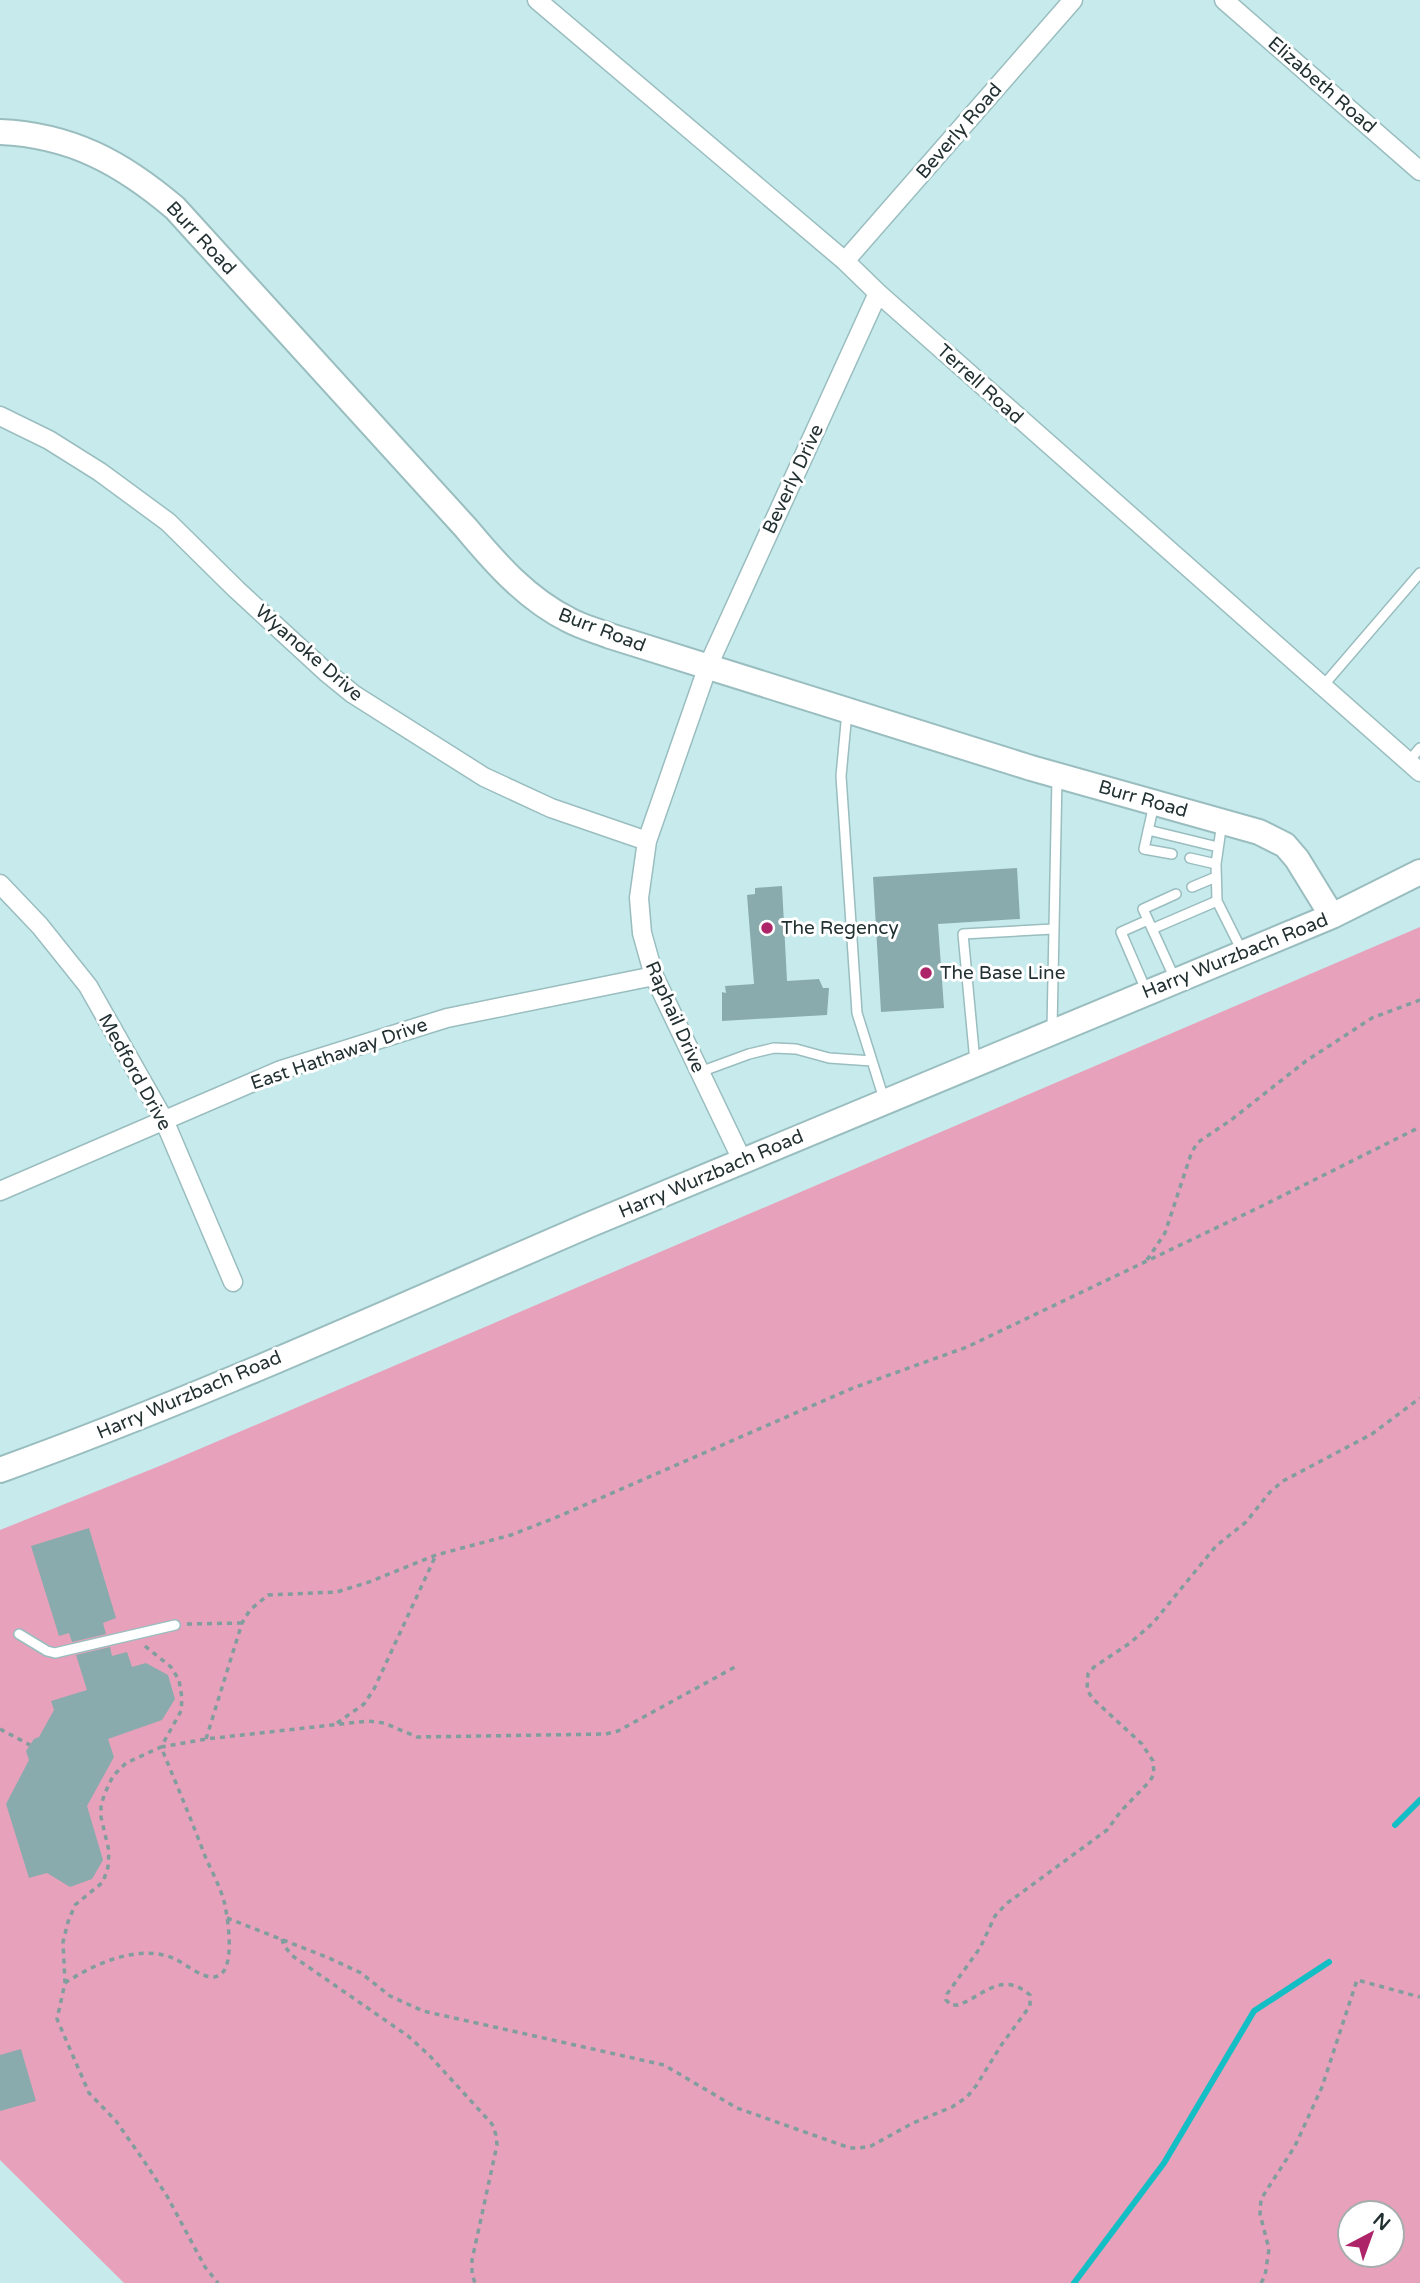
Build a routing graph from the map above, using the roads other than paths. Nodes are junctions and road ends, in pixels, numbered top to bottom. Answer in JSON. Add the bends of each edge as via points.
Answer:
{"nodes":[{"id":1,"x":537,"y":0,"type":"edge"},
{"id":2,"x":1073,"y":0,"type":"edge"},
{"id":3,"x":1224,"y":0,"type":"edge"},
{"id":4,"x":0,"y":132,"type":"edge"},
{"id":5,"x":1420,"y":171,"type":"edge"},
{"id":6,"x":845,"y":261,"type":"junction"},
{"id":7,"x":878,"y":293,"type":"junction"},
{"id":8,"x":0,"y":416,"type":"edge"},
{"id":9,"x":1420,"y":573,"type":"edge"},
{"id":10,"x":708,"y":666,"type":"junction"},
{"id":11,"x":1322,"y":687,"type":"junction"},
{"id":12,"x":847,"y":710,"type":"junction"},
{"id":13,"x":1416,"y":760,"type":"edge"},
{"id":14,"x":1057,"y":775,"type":"junction"},
{"id":15,"x":1154,"y":802,"type":"junction"},
{"id":16,"x":1223,"y":821,"type":"junction"},
{"id":17,"x":1148,"y":830,"type":"junction"},
{"id":18,"x":647,"y":841,"type":"junction"},
{"id":19,"x":1218,"y":847,"type":"junction"},
{"id":20,"x":1172,"y":855,"type":"dead end"},
{"id":21,"x":1190,"y":858,"type":"dead end"},
{"id":22,"x":1216,"y":864,"type":"junction"},
{"id":23,"x":1420,"y":872,"type":"edge"},
{"id":24,"x":1216,"y":877,"type":"junction"},
{"id":25,"x":0,"y":884,"type":"edge"},
{"id":26,"x":1192,"y":887,"type":"dead end"},
{"id":27,"x":1176,"y":894,"type":"dead end"},
{"id":28,"x":1217,"y":901,"type":"junction"},
{"id":29,"x":1332,"y":916,"type":"junction"},
{"id":30,"x":1150,"y":925,"type":"junction"},
{"id":31,"x":1053,"y":929,"type":"junction"},
{"id":32,"x":1242,"y":953,"type":"junction"},
{"id":33,"x":654,"y":976,"type":"junction"},
{"id":34,"x":1176,"y":981,"type":"junction"},
{"id":35,"x":1147,"y":992,"type":"junction"},
{"id":36,"x":1052,"y":1032,"type":"junction"},
{"id":37,"x":872,"y":1061,"type":"junction"},
{"id":38,"x":975,"y":1063,"type":"junction"},
{"id":39,"x":699,"y":1072,"type":"junction"},
{"id":40,"x":884,"y":1101,"type":"junction"},
{"id":41,"x":164,"y":1120,"type":"junction"},
{"id":42,"x":742,"y":1160,"type":"junction"},
{"id":43,"x":0,"y":1191,"type":"edge"},
{"id":44,"x":233,"y":1282,"type":"dead end"},
{"id":45,"x":0,"y":1470,"type":"edge"},
{"id":46,"x":174,"y":1625,"type":"road end"},
{"id":47,"x":19,"y":1634,"type":"dead end"}],
"edges":[{"from":1,"to":6,"type":"street","name":"Terrell Road"},
{"from":2,"to":6,"type":"street","name":"Beverly Road"},
{"from":3,"to":5,"type":"street","name":"Elizabeth Road"},
{"from":4,"to":10,"type":"street","name":"Burr Road","via":[[44,137],[96,154],[144,182],[175,208],[494,561],[532,597],[571,621]]},
{"from":6,"to":7,"type":"street","name":"Terrell Road"},
{"from":7,"to":10,"type":"street","name":"Beverly Drive"},
{"from":7,"to":11,"type":"street","name":"Terrell Road"},
{"from":8,"to":18,"type":"street","name":"Wyanoke Drive","via":[[50,440],[168,522],[353,694],[484,777],[551,808]]},
{"from":9,"to":11,"type":"lane"},
{"from":10,"to":12,"type":"street","name":"Burr Road"},
{"from":10,"to":18,"type":"street","name":"Raphail Drive"},
{"from":11,"to":13,"type":"street","name":"Terrell Road"},
{"from":12,"to":14,"type":"street","name":"Burr Road"},
{"from":12,"to":37,"type":"lane","via":[[841,776],[856,1002]]},
{"from":14,"to":15,"type":"street","name":"Burr Road"},
{"from":14,"to":31,"type":"lane"},
{"from":15,"to":16,"type":"street","name":"Burr Road"},
{"from":15,"to":17,"type":"lane"},
{"from":16,"to":19,"type":"lane"},
{"from":16,"to":29,"type":"street","name":"Burr Road","via":[[1285,845]]},
{"from":17,"to":19,"type":"lane"},
{"from":17,"to":20,"type":"lane","via":[[1144,849]]},
{"from":18,"to":33,"type":"street","name":"Raphail Drive","via":[[639,898],[642,933]]},
{"from":19,"to":22,"type":"lane"},
{"from":21,"to":22,"type":"lane"},
{"from":22,"to":24,"type":"lane"},
{"from":23,"to":29,"type":"street","name":"Harry Wurzbach Road"},
{"from":24,"to":26,"type":"lane"},
{"from":24,"to":28,"type":"lane"},
{"from":25,"to":41,"type":"street","name":"Medford Drive","via":[[88,986]]},
{"from":27,"to":30,"type":"lane","via":[[1143,909]]},
{"from":28,"to":30,"type":"lane"},
{"from":28,"to":32,"type":"lane"},
{"from":29,"to":32,"type":"street","name":"Harry Wurzbach Road"},
{"from":30,"to":34,"type":"lane"},
{"from":30,"to":35,"type":"lane","via":[[1121,932]]},
{"from":31,"to":36,"type":"lane"},
{"from":31,"to":38,"type":"lane","via":[[963,934]]},
{"from":32,"to":34,"type":"street","name":"Harry Wurzbach Road"},
{"from":33,"to":39,"type":"street","name":"Raphail Drive"},
{"from":33,"to":41,"type":"street","name":"East Hathaway Drive","via":[[447,1018],[281,1070]]},
{"from":34,"to":35,"type":"street","name":"Harry Wurzbach Road"},
{"from":35,"to":36,"type":"street","name":"Harry Wurzbach Road"},
{"from":36,"to":38,"type":"street","name":"Harry Wurzbach Road"},
{"from":37,"to":39,"type":"lane","via":[[774,1048]]},
{"from":37,"to":40,"type":"lane"},
{"from":38,"to":40,"type":"street","name":"Harry Wurzbach Road"},
{"from":39,"to":42,"type":"street","name":"Raphail Drive"},
{"from":40,"to":42,"type":"street","name":"Harry Wurzbach Road"},
{"from":41,"to":43,"type":"street","name":"East Hathaway Drive"},
{"from":41,"to":44,"type":"street","name":"Medford Drive"},
{"from":42,"to":45,"type":"street","name":"Harry Wurzbach Road","via":[[270,1362]]},
{"from":46,"to":47,"type":"lane","via":[[55,1653]]}]}
